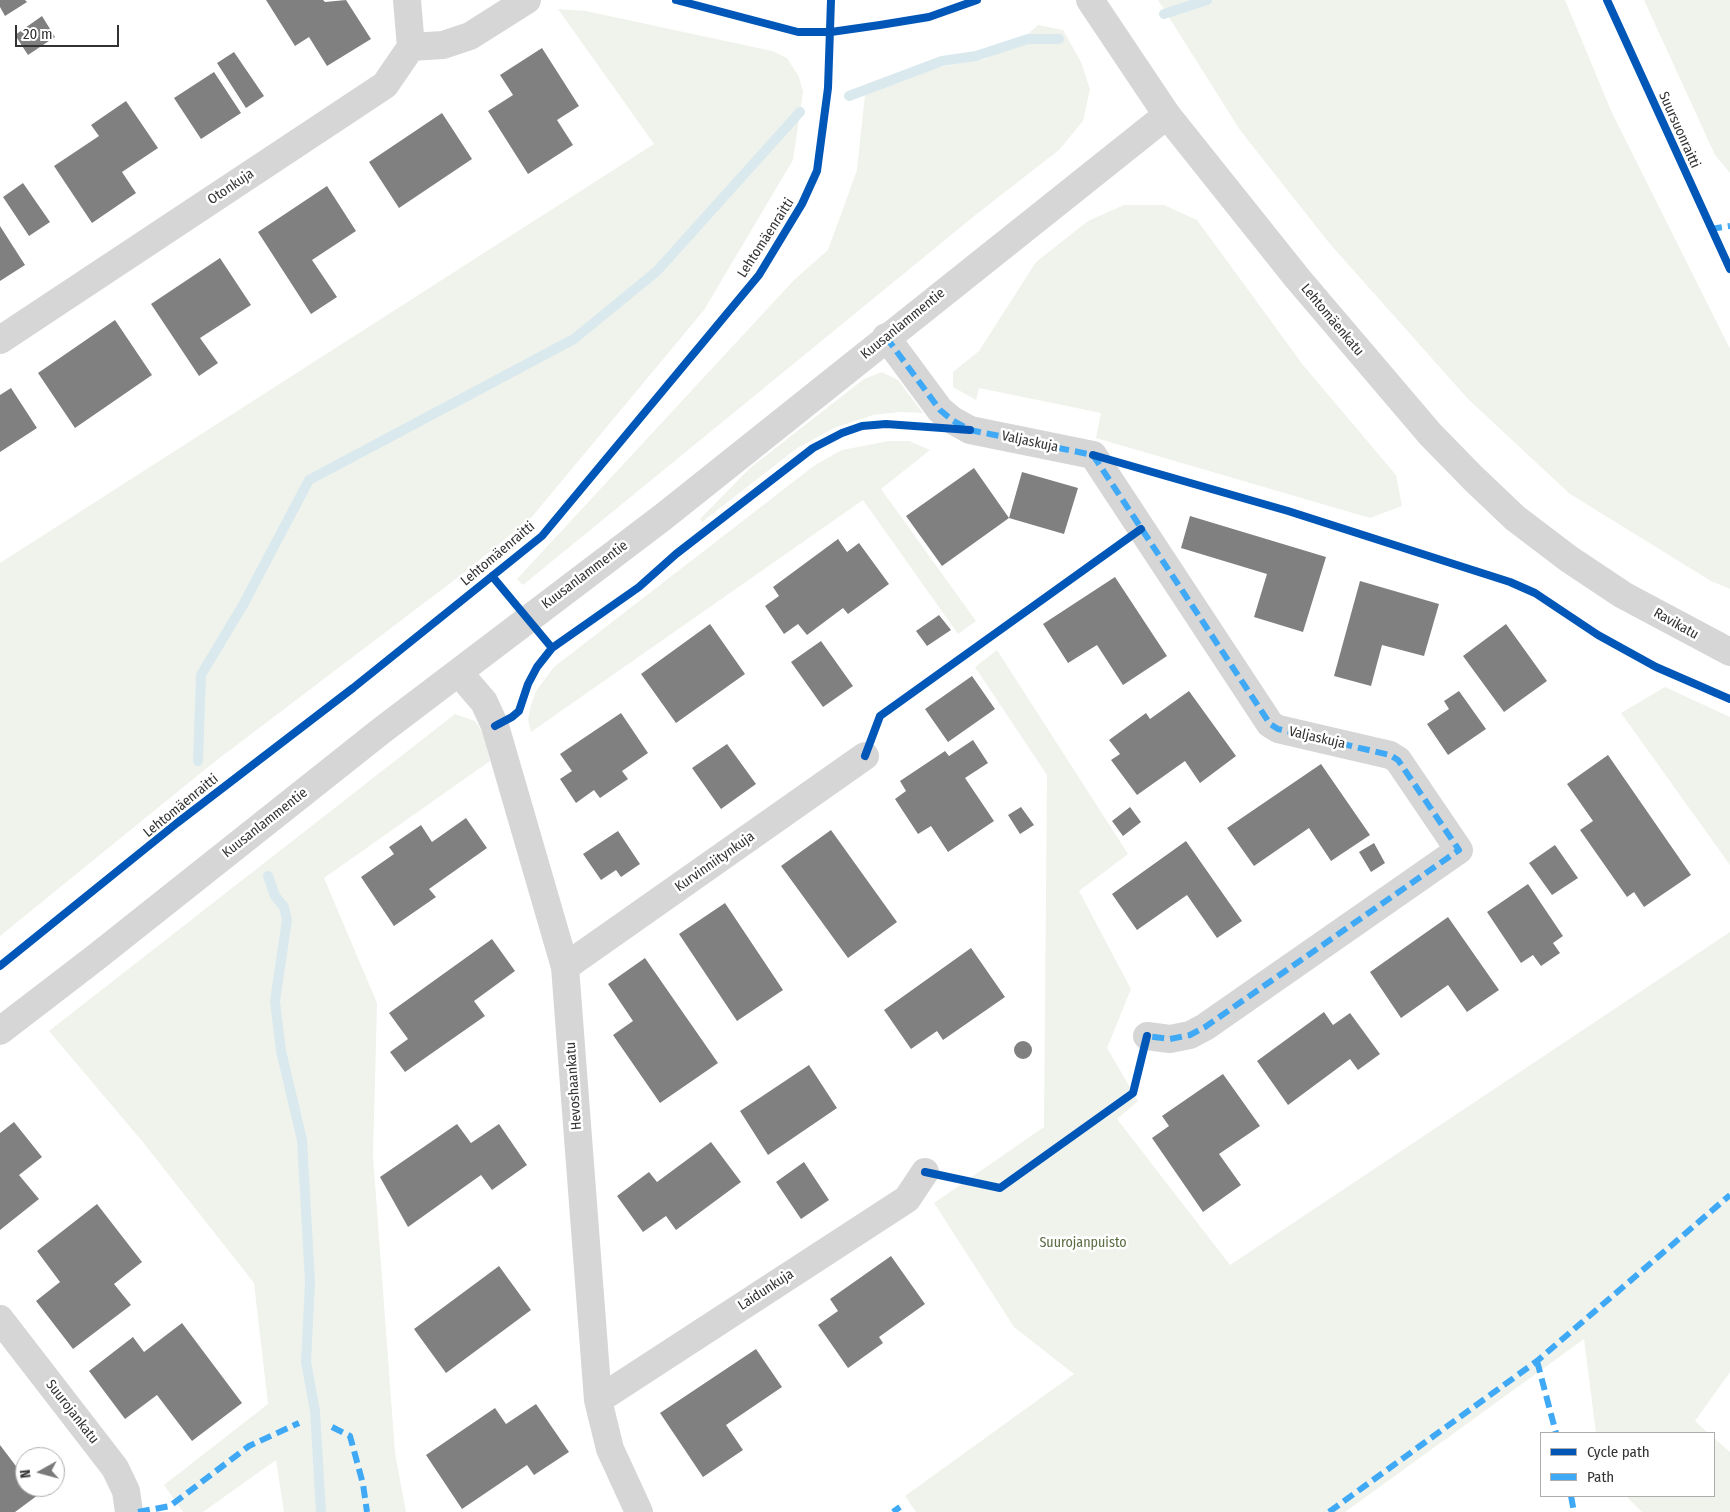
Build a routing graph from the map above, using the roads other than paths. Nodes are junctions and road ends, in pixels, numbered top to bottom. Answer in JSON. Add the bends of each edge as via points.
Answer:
{"nodes":[{"id":1,"x":407,"y":0,"type":"edge"},
{"id":2,"x":527,"y":0,"type":"edge"},
{"id":3,"x":1090,"y":0,"type":"edge"},
{"id":4,"x":411,"y":47,"type":"junction"},
{"id":5,"x":1167,"y":115,"type":"junction"},
{"id":6,"x":886,"y":338,"type":"junction"},
{"id":7,"x":0,"y":340,"type":"edge"},
{"id":8,"x":1622,"y":595,"type":"joint"},
{"id":9,"x":1730,"y":652,"type":"edge"},
{"id":10,"x":459,"y":673,"type":"junction"},
{"id":11,"x":865,"y":756,"type":"dead end"},
{"id":12,"x":565,"y":967,"type":"junction"},
{"id":13,"x":0,"y":1031,"type":"edge"},
{"id":14,"x":1147,"y":1036,"type":"dead end"},
{"id":15,"x":925,"y":1172,"type":"dead end"},
{"id":16,"x":0,"y":1319,"type":"edge"},
{"id":17,"x":598,"y":1400,"type":"junction"},
{"id":18,"x":129,"y":1512,"type":"edge"},
{"id":19,"x":639,"y":1512,"type":"edge"}],
"edges":[{"from":1,"to":4,"type":"street"},
{"from":2,"to":4,"type":"street","via":[[470,36],[443,45]]},
{"from":3,"to":5,"type":"street","name":"Lehtomäenkatu"},
{"from":4,"to":7,"type":"street","name":"Otonkuja","via":[[385,85]]},
{"from":5,"to":6,"type":"street","name":"Kuusanlammentie"},
{"from":5,"to":8,"type":"street","name":"Lehtomäenkatu","via":[[1298,279],[1430,434],[1515,518]]},
{"from":6,"to":10,"type":"street","name":"Kuusanlammentie","via":[[663,517]]},
{"from":6,"to":14,"type":"street","name":"Valjaskuja","via":[[940,410],[952,420],[970,430],[1093,455],[1270,724],[1278,729],[1390,755],[1398,760],[1459,850],[1205,1027],[1190,1035],[1170,1038]]},
{"from":8,"to":9,"type":"street","name":"Ravikatu"},
{"from":10,"to":12,"type":"street","name":"Hevoshaankatu","via":[[484,702],[495,726]]},
{"from":10,"to":13,"type":"street","name":"Kuusanlammentie"},
{"from":11,"to":12,"type":"street","name":"Kurvinniitynkuja"},
{"from":12,"to":17,"type":"street","name":"Hevoshaankatu"},
{"from":15,"to":17,"type":"street","name":"Laidunkuja","via":[[907,1199]]},
{"from":16,"to":18,"type":"street","name":"Suurojankatu","via":[[115,1468],[126,1491]]},
{"from":17,"to":19,"type":"street","name":"Hevoshaankatu","via":[[610,1449]]}]}
